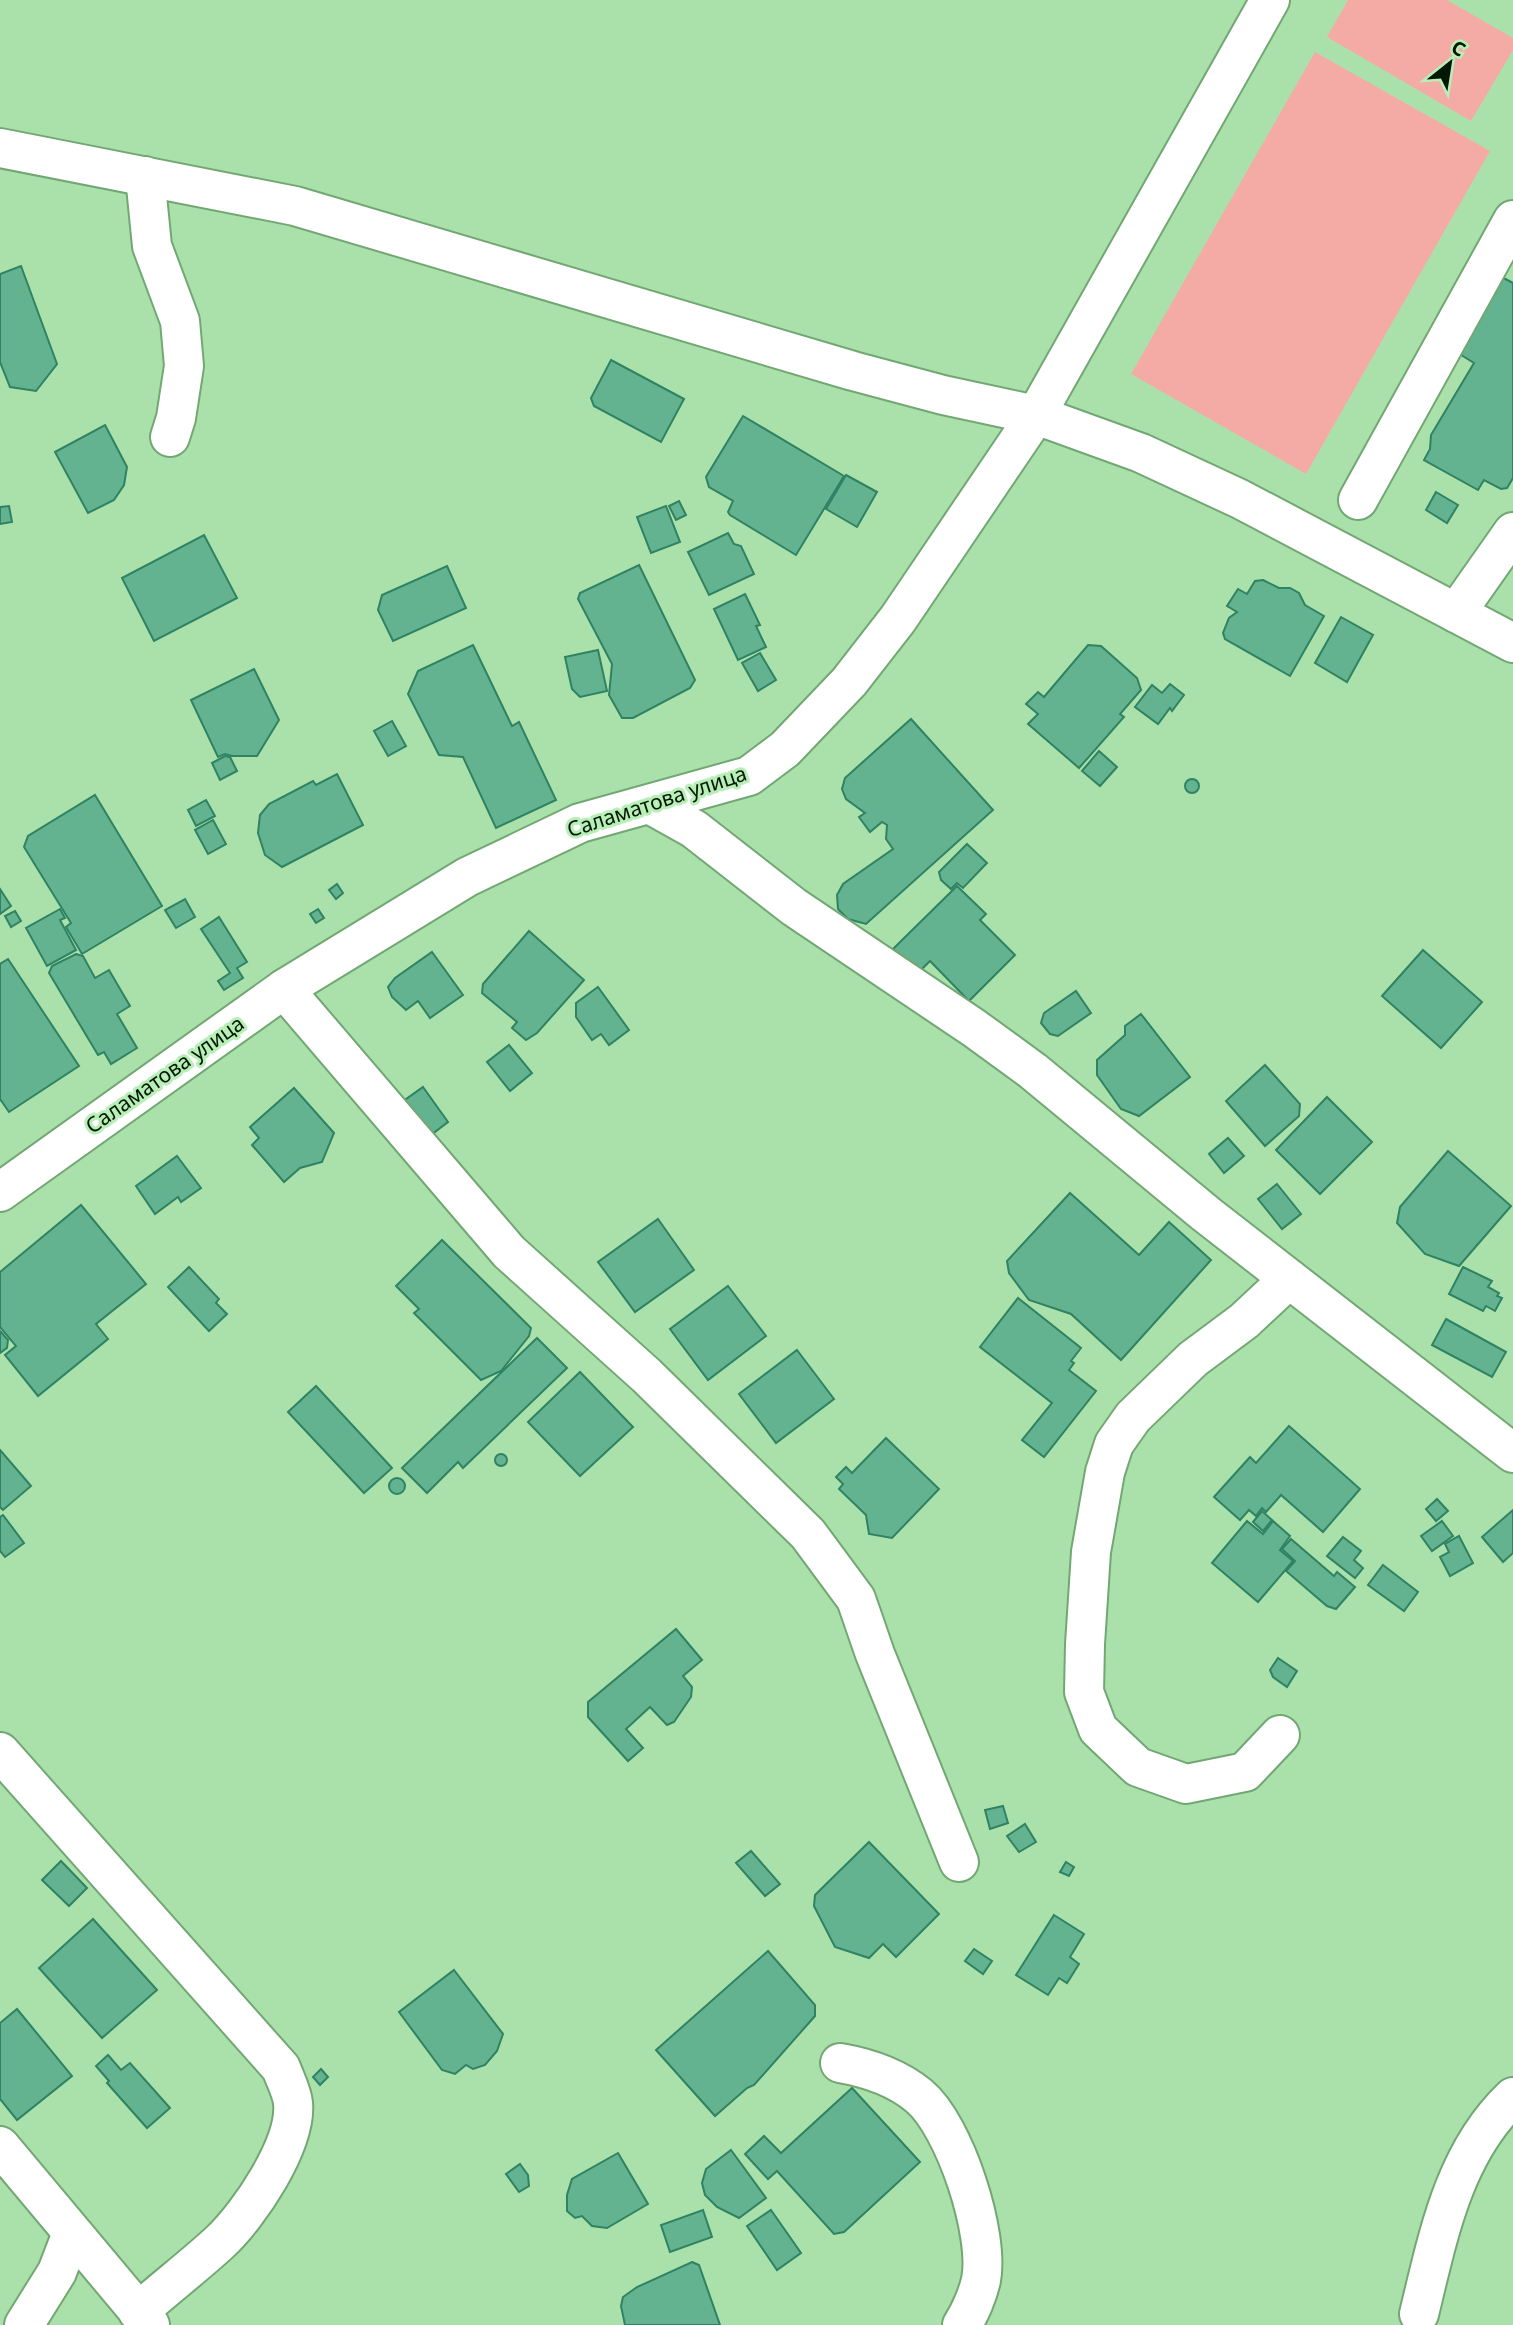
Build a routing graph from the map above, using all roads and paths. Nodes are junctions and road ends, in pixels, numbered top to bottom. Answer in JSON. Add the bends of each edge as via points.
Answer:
{"nodes":[{"id":1,"x":1270,"y":0,"type":"edge"},
{"id":2,"x":0,"y":148,"type":"edge"},
{"id":3,"x":145,"y":176,"type":"junction"},
{"id":4,"x":1513,"y":220,"type":"edge"},
{"id":5,"x":1036,"y":415,"type":"junction"},
{"id":6,"x":170,"y":437,"type":"dead end"},
{"id":7,"x":1358,"y":500,"type":"dead end"},
{"id":8,"x":1513,"y":532,"type":"edge"},
{"id":9,"x":1456,"y":613,"type":"junction"},
{"id":10,"x":1513,"y":643,"type":"edge"},
{"id":11,"x":650,"y":805,"type":"junction"},
{"id":12,"x":284,"y":989,"type":"junction"},
{"id":13,"x":4,"y":1180,"type":"edge"},
{"id":14,"x":1289,"y":1279,"type":"junction"},
{"id":15,"x":1509,"y":1447,"type":"edge"},
{"id":16,"x":1280,"y":1735,"type":"dead end"},
{"id":17,"x":0,"y":1752,"type":"edge"},
{"id":18,"x":959,"y":1862,"type":"dead end"},
{"id":19,"x":840,"y":2063,"type":"dead end"},
{"id":20,"x":1513,"y":2097,"type":"edge"},
{"id":21,"x":0,"y":2146,"type":"edge"},
{"id":22,"x":72,"y":2233,"type":"junction"},
{"id":23,"x":1419,"y":2314,"type":"dead end"},
{"id":24,"x":144,"y":2318,"type":"edge"},
{"id":25,"x":24,"y":2325,"type":"edge"},
{"id":26,"x":961,"y":2325,"type":"edge"}],
"edges":[{"from":1,"to":5,"type":"street","name":"Саламатова улица"},
{"from":2,"to":3,"type":"street"},
{"from":3,"to":5,"type":"street","via":[[295,206],[853,371]]},
{"from":3,"to":6,"type":"street","via":[[152,246],[180,321],[184,366]]},
{"from":4,"to":7,"type":"street"},
{"from":5,"to":9,"type":"street","via":[[1141,453],[1240,499]]},
{"from":5,"to":11,"type":"street","name":"Саламатова улица","via":[[898,619],[849,682],[785,749],[749,776]]},
{"from":8,"to":9,"type":"street"},
{"from":9,"to":10,"type":"street"},
{"from":11,"to":12,"type":"street","name":"Саламатова улица","via":[[580,823],[467,877]]},
{"from":11,"to":14,"type":"street","via":[[694,829],[794,907],[1033,1071]]},
{"from":12,"to":13,"type":"street","name":"Саламатова улица"},
{"from":12,"to":18,"type":"street","via":[[509,1252],[647,1376],[808,1534],[856,1599]]},
{"from":14,"to":15,"type":"street"},
{"from":14,"to":16,"type":"street","via":[[1193,1359],[1133,1418],[1114,1444],[1091,1552],[1084,1692],[1098,1729],[1138,1767],[1186,1784],[1245,1772]]},
{"from":17,"to":24,"type":"street","via":[[281,2068],[293,2103],[282,2157],[249,2205],[222,2240]]},
{"from":19,"to":26,"type":"street","via":[[897,2080],[921,2097],[945,2130],[979,2222],[981,2280]]},
{"from":20,"to":23,"type":"street","via":[[1466,2158],[1443,2218]]},
{"from":21,"to":22,"type":"street"},
{"from":22,"to":24,"type":"street"},
{"from":22,"to":25,"type":"street","via":[[57,2272]]}]}
